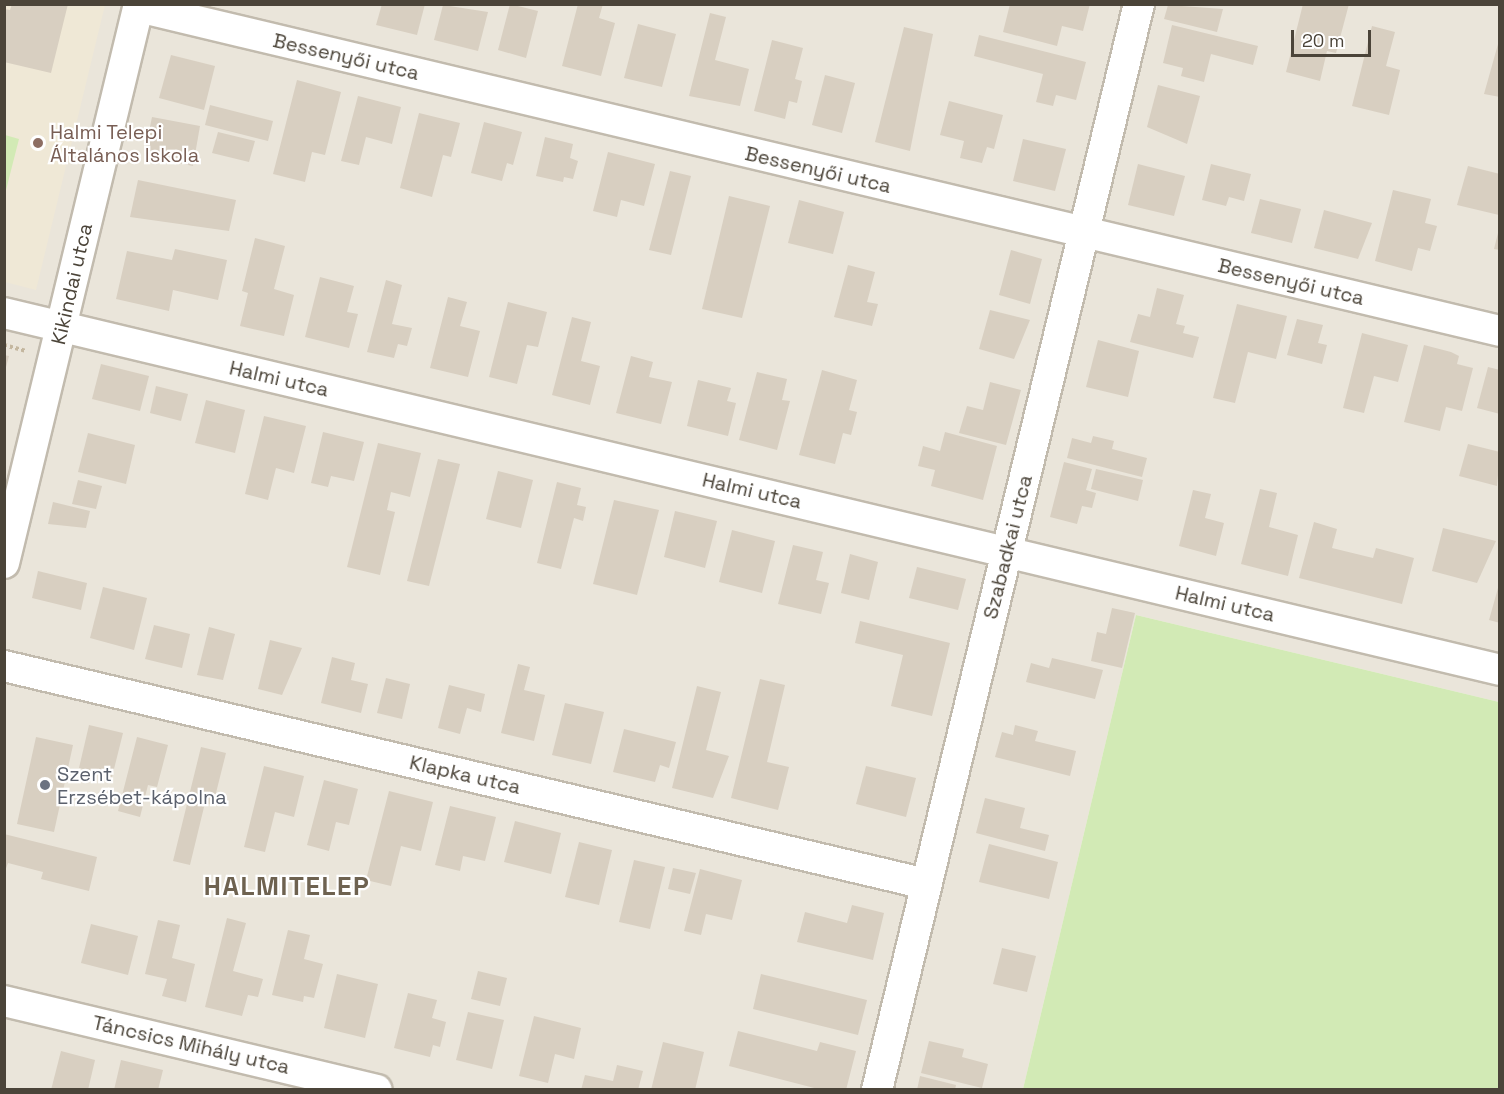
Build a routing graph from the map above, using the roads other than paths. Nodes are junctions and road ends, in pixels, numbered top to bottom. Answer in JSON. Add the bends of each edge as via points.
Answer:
{"nodes":[{"id":1,"x":1139,"y":4,"type":"edge"},
{"id":2,"x":138,"y":6,"type":"edge"},
{"id":3,"x":1084,"y":233,"type":"junction"},
{"id":4,"x":4,"y":314,"type":"edge"},
{"id":5,"x":62,"y":327,"type":"junction"},
{"id":6,"x":1500,"y":331,"type":"edge"},
{"id":7,"x":1007,"y":552,"type":"junction"},
{"id":8,"x":4,"y":563,"type":"edge"},
{"id":9,"x":4,"y":666,"type":"edge"},
{"id":10,"x":1500,"y":670,"type":"edge"},
{"id":11,"x":926,"y":884,"type":"junction"},
{"id":12,"x":4,"y":1002,"type":"edge"},
{"id":13,"x":377,"y":1089,"type":"edge"},
{"id":14,"x":877,"y":1089,"type":"edge"}],
"edges":[{"from":1,"to":3,"type":"street","name":"Szabadkai utca"},
{"from":2,"to":3,"type":"street","name":"Bessenyői utca"},
{"from":2,"to":5,"type":"street","name":"Kikindai utca"},
{"from":3,"to":6,"type":"street","name":"Bessenyői utca"},
{"from":3,"to":7,"type":"street","name":"Szabadkai utca"},
{"from":4,"to":5,"type":"street","name":"Halmi utca"},
{"from":5,"to":7,"type":"street","name":"Halmi utca"},
{"from":5,"to":8,"type":"street","name":"Kikindai utca"},
{"from":7,"to":10,"type":"street","name":"Halmi utca"},
{"from":7,"to":11,"type":"street","name":"Szabadkai utca"},
{"from":9,"to":11,"type":"street","name":"Klapka utca"},
{"from":11,"to":14,"type":"street","name":"Szabadkai utca"},
{"from":12,"to":13,"type":"street","name":"Táncsics Mihály utca"}]}
